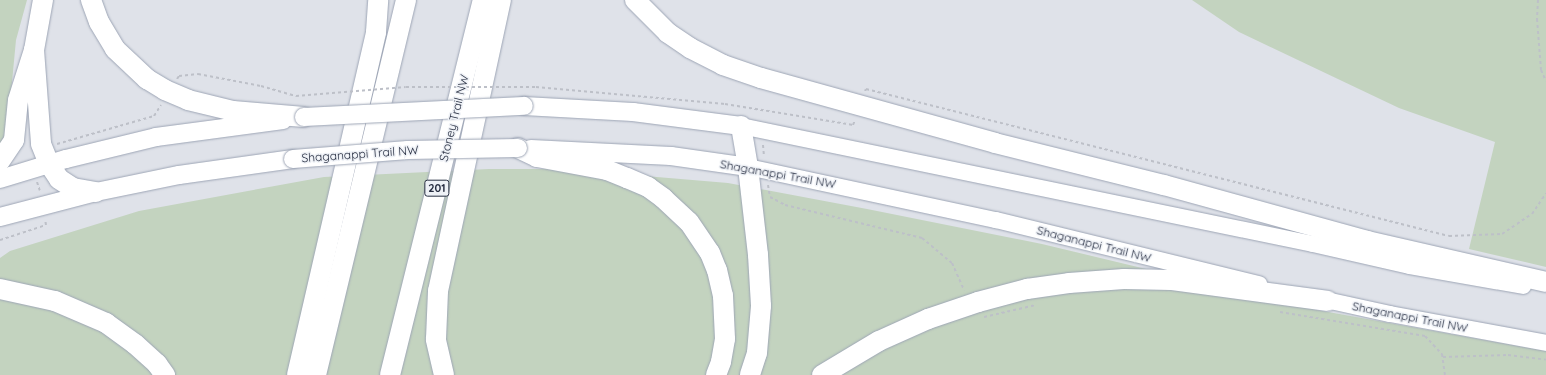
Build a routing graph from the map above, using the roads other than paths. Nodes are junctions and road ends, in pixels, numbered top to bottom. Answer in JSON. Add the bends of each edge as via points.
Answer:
{"nodes":[{"id":1,"x":43,"y":0,"type":"edge"},
{"id":2,"x":91,"y":0,"type":"edge"},
{"id":3,"x":378,"y":0,"type":"edge"},
{"id":4,"x":406,"y":0,"type":"edge"},
{"id":5,"x":483,"y":0,"type":"edge"},
{"id":6,"x":500,"y":0,"type":"edge"},
{"id":7,"x":636,"y":0,"type":"edge"},
{"id":8,"x":34,"y":50,"type":"junction"},
{"id":9,"x":304,"y":117,"type":"junction"},
{"id":10,"x":742,"y":126,"type":"junction"},
{"id":11,"x":518,"y":148,"type":"junction"},
{"id":12,"x":0,"y":161,"type":"edge"},
{"id":13,"x":49,"y":164,"type":"junction"},
{"id":14,"x":748,"y":167,"type":"junction"},
{"id":15,"x":0,"y":179,"type":"edge"},
{"id":16,"x":96,"y":192,"type":"junction"},
{"id":17,"x":0,"y":218,"type":"edge"},
{"id":18,"x":1546,"y":282,"type":"edge"},
{"id":19,"x":0,"y":289,"type":"edge"},
{"id":20,"x":1546,"y":290,"type":"edge"},
{"id":21,"x":1328,"y":300,"type":"junction"},
{"id":22,"x":1546,"y":343,"type":"edge"},
{"id":23,"x":165,"y":375,"type":"edge"},
{"id":24,"x":298,"y":375,"type":"edge"},
{"id":25,"x":316,"y":375,"type":"edge"},
{"id":26,"x":390,"y":375,"type":"edge"},
{"id":27,"x":444,"y":375,"type":"edge"},
{"id":28,"x":716,"y":375,"type":"edge"},
{"id":29,"x":750,"y":375,"type":"edge"},
{"id":30,"x":822,"y":375,"type":"edge"}],
"edges":[{"from":1,"to":8,"type":"highway"},
{"from":2,"to":9,"type":"highway","via":[[99,22],[116,49],[147,79],[165,90],[188,100],[233,111]]},
{"from":3,"to":24,"type":"highway","via":[[376,32]]},
{"from":4,"to":25,"type":"highway"},
{"from":5,"to":26,"type":"highway","name":"Stoney Trail NW","number":"201"},
{"from":6,"to":27,"type":"highway","via":[[438,291],[436,339]]},
{"from":7,"to":18,"type":"highway","via":[[668,34],[690,48],[723,65],[761,78],[996,143],[1164,184],[1366,241]]},
{"from":8,"to":12,"type":"highway","via":[[18,100],[14,140]]},
{"from":8,"to":13,"type":"highway","via":[[41,144]]},
{"from":9,"to":10,"type":"main road","bridge":true,"via":[[524,106],[633,112]]},
{"from":9,"to":13,"type":"main road","via":[[156,137]]},
{"from":10,"to":14,"type":"highway"},
{"from":10,"to":20,"type":"main road","via":[[1410,266]]},
{"from":11,"to":14,"type":"main road","name":"Shaganappi Trail NW","via":[[672,156]]},
{"from":11,"to":16,"type":"main road","name":"Shaganappi Trail NW","bridge":true,"via":[[408,150],[293,159],[179,175]]},
{"from":11,"to":28,"type":"highway","via":[[537,157],[606,170],[627,178],[663,198],[689,222],[710,253],[723,296],[725,339]]},
{"from":13,"to":15,"type":"main road"},
{"from":13,"to":16,"type":"highway","via":[[59,180],[73,188]]},
{"from":14,"to":21,"type":"main road","name":"Shaganappi Trail NW","via":[[988,218]]},
{"from":14,"to":29,"type":"highway","via":[[761,306],[757,353]]},
{"from":16,"to":17,"type":"main road","name":"Shaganappi Trail NW"},
{"from":19,"to":23,"type":"highway","via":[[55,301],[106,323],[135,344]]},
{"from":21,"to":22,"type":"main road","name":"Shaganappi Trail NW"},
{"from":21,"to":30,"type":"highway","via":[[1172,280],[1124,279],[1069,283],[978,302],[928,319],[879,341]]}]}
